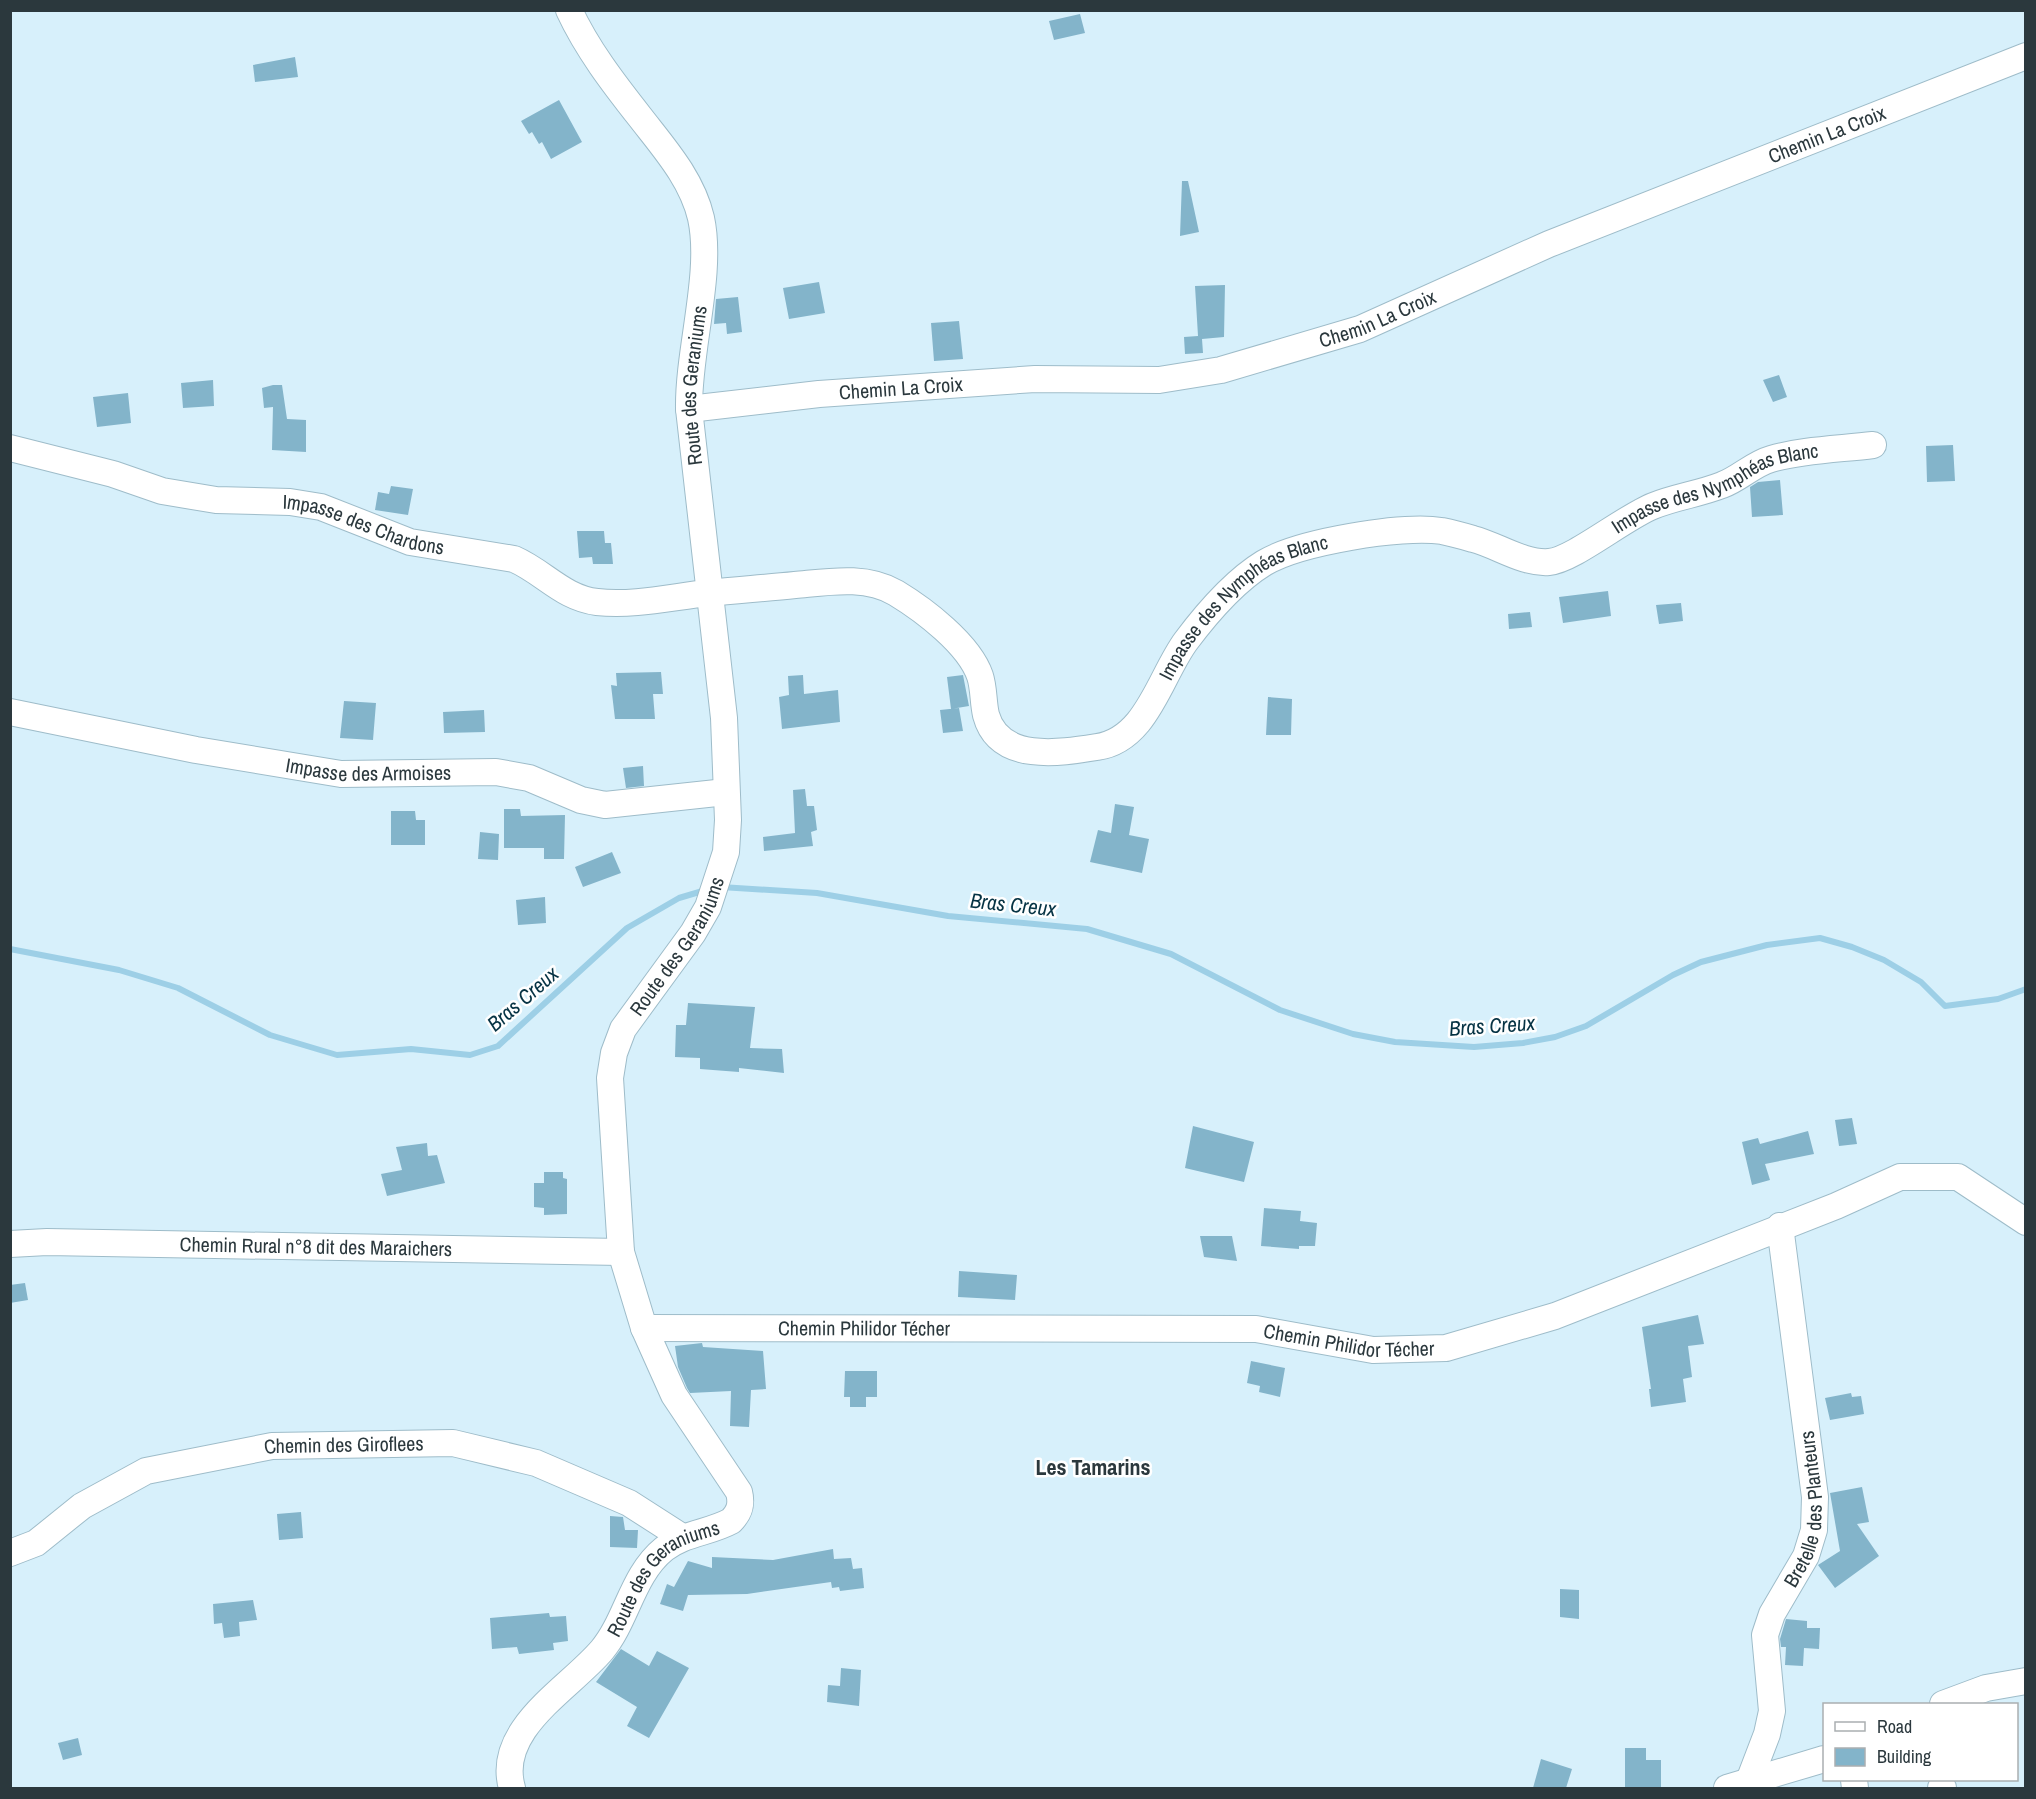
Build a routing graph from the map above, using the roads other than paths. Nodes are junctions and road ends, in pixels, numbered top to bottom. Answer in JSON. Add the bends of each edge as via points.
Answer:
{"nodes":[{"id":1,"x":569,"y":10,"type":"edge"},
{"id":2,"x":2025,"y":56,"type":"edge"},
{"id":3,"x":689,"y":410,"type":"junction"},
{"id":4,"x":1873,"y":445,"type":"dead end"},
{"id":5,"x":10,"y":448,"type":"edge"},
{"id":6,"x":709,"y":593,"type":"junction"},
{"id":7,"x":10,"y":712,"type":"edge"},
{"id":8,"x":726,"y":792,"type":"junction"},
{"id":9,"x":2019,"y":1217,"type":"edge"},
{"id":10,"x":1780,"y":1226,"type":"junction"},
{"id":11,"x":10,"y":1244,"type":"edge"},
{"id":12,"x":621,"y":1252,"type":"junction"},
{"id":13,"x":644,"y":1328,"type":"junction"},
{"id":14,"x":682,"y":1537,"type":"junction"},
{"id":15,"x":10,"y":1553,"type":"edge"},
{"id":16,"x":2025,"y":1681,"type":"edge"},
{"id":17,"x":1946,"y":1703,"type":"edge"},
{"id":18,"x":1823,"y":1759,"type":"edge"},
{"id":19,"x":1752,"y":1784,"type":"edge"},
{"id":20,"x":512,"y":1788,"type":"edge"}],
"edges":[{"from":1,"to":3,"type":"street","name":"Route des Geraniums","via":[[599,61],[684,177],[701,218],[704,254],[688,381]]},
{"from":2,"to":3,"type":"street","name":"Chemin La Croix","via":[[1549,244],[1360,329],[1221,370],[1159,380],[1035,379],[830,393]]},
{"from":3,"to":6,"type":"street","name":"Route des Geraniums"},
{"from":4,"to":6,"type":"street","name":"Impasse des Nymphéas Blanc","via":[[1769,459],[1724,484],[1655,505],[1563,558],[1548,562],[1441,531],[1400,530],[1294,549],[1264,564],[1207,614],[1183,645],[1138,721],[1103,747],[1039,753],[1009,743],[996,733],[987,718],[980,676],[966,652],[944,629],[895,592],[848,581]]},
{"from":5,"to":6,"type":"street","name":"Impasse des Chardons","via":[[113,474],[162,491],[216,500],[321,507],[410,543],[514,559],[560,591],[587,600],[636,603]]},
{"from":6,"to":8,"type":"street","name":"Route des Geraniums","via":[[724,718]]},
{"from":7,"to":8,"type":"street","name":"Impasse des Armoises","via":[[196,750],[341,774],[512,774],[605,805]]},
{"from":8,"to":12,"type":"street","name":"Route des Geraniums","via":[[726,852],[708,907],[623,1029],[614,1053],[610,1078]]},
{"from":9,"to":10,"type":"street","name":"Chemin Philidor Técher","via":[[1958,1176],[1900,1177]]},
{"from":10,"to":13,"type":"street","name":"Chemin Philidor Técher","via":[[1555,1316],[1446,1348],[1373,1350],[1256,1329]]},
{"from":10,"to":19,"type":"street","name":"Bretelle des Planteurs","via":[[1815,1497],[1814,1530],[1806,1556],[1772,1614],[1765,1635],[1772,1711]]},
{"from":11,"to":12,"type":"street","name":"Chemin Rural n°8 dit des Maraichers"},
{"from":12,"to":13,"type":"street","name":"Route des Geraniums"},
{"from":13,"to":14,"type":"street","name":"Route des Geraniums","via":[[674,1395],[741,1500],[731,1521]]},
{"from":14,"to":15,"type":"street","name":"Chemin des Giroflees","via":[[629,1503],[536,1463],[453,1443],[284,1446],[146,1471],[82,1506],[36,1543]]},
{"from":14,"to":20,"type":"street","name":"Route des Geraniums","via":[[647,1568],[603,1649],[526,1726],[510,1756]]},
{"from":16,"to":17,"type":"street"},
{"from":18,"to":19,"type":"street"}]}
